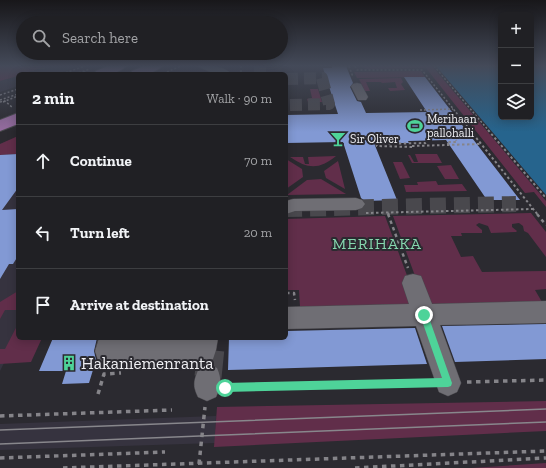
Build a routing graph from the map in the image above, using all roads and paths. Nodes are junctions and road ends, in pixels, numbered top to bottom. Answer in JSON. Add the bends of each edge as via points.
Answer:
{"nodes":[{"id":1,"x":436,"y":88,"type":"edge"},
{"id":2,"x":453,"y":88,"type":"edge"},
{"id":3,"x":16,"y":90,"type":"edge"},
{"id":4,"x":0,"y":95,"type":"edge"},
{"id":5,"x":16,"y":96,"type":"edge"},
{"id":6,"x":16,"y":99,"type":"edge"},
{"id":7,"x":0,"y":102,"type":"edge"},
{"id":8,"x":453,"y":109,"type":"junction"},
{"id":9,"x":420,"y":110,"type":"dead end"},
{"id":10,"x":7,"y":115,"type":"edge"},
{"id":11,"x":456,"y":140,"type":"dead end"},
{"id":12,"x":482,"y":144,"type":"junction"},
{"id":13,"x":426,"y":145,"type":"junction"},
{"id":14,"x":449,"y":145,"type":"junction"},
{"id":15,"x":546,"y":198,"type":"edge"},
{"id":16,"x":360,"y":209,"type":"joint"},
{"id":17,"x":534,"y":209,"type":"junction"},
{"id":18,"x":288,"y":212,"type":"edge"},
{"id":19,"x":388,"y":213,"type":"junction"},
{"id":20,"x":546,"y":225,"type":"edge"},
{"id":21,"x":413,"y":283,"type":"joint"},
{"id":22,"x":288,"y":293,"type":"edge"},
{"id":23,"x":294,"y":293,"type":"dead end"},
{"id":24,"x":546,"y":312,"type":"edge"},
{"id":25,"x":424,"y":315,"type":"junction"},
{"id":26,"x":288,"y":318,"type":"edge"},
{"id":27,"x":206,"y":340,"type":"edge"},
{"id":28,"x":116,"y":356,"type":"edge"},
{"id":29,"x":546,"y":380,"type":"edge"},
{"id":30,"x":448,"y":383,"type":"junction"},
{"id":31,"x":98,"y":394,"type":"dead end"},
{"id":32,"x":172,"y":410,"type":"dead end"},
{"id":33,"x":0,"y":416,"type":"edge"},
{"id":34,"x":546,"y":451,"type":"edge"},
{"id":35,"x":165,"y":452,"type":"dead end"},
{"id":36,"x":0,"y":458,"type":"edge"},
{"id":37,"x":546,"y":458,"type":"edge"},
{"id":38,"x":199,"y":464,"type":"junction"},
{"id":39,"x":63,"y":468,"type":"edge"},
{"id":40,"x":355,"y":468,"type":"edge"}],
"edges":[{"from":1,"to":8,"type":"path"},
{"from":2,"to":15,"type":"path"},
{"from":3,"to":4,"type":"path"},
{"from":5,"to":7,"type":"path"},
{"from":6,"to":10,"type":"path"},
{"from":7,"to":10,"type":"path"},
{"from":8,"to":9,"type":"path"},
{"from":8,"to":12,"type":"path"},
{"from":11,"to":14,"type":"path","via":[[457,142],[447,142]]},
{"from":12,"to":14,"type":"path"},
{"from":12,"to":17,"type":"path"},
{"from":13,"to":13,"type":"path","via":[[377,146],[376,144],[425,143]]},
{"from":13,"to":14,"type":"path"},
{"from":16,"to":18,"type":"street","via":[[293,205]]},
{"from":16,"to":19,"type":"path"},
{"from":17,"to":19,"type":"path"},
{"from":17,"to":20,"type":"path"},
{"from":19,"to":21,"type":"path"},
{"from":21,"to":25,"type":"street"},
{"from":22,"to":23,"type":"path"},
{"from":24,"to":25,"type":"street"},
{"from":25,"to":26,"type":"street"},
{"from":25,"to":30,"type":"street"},
{"from":27,"to":28,"type":"street","via":[[204,350]]},
{"from":28,"to":31,"type":"path","via":[[104,374]]},
{"from":29,"to":30,"type":"path"},
{"from":30,"to":38,"type":"path","via":[[208,383]]},
{"from":32,"to":33,"type":"path"},
{"from":34,"to":38,"type":"path"},
{"from":35,"to":36,"type":"path"},
{"from":37,"to":40,"type":"path"},
{"from":38,"to":39,"type":"path"}]}
